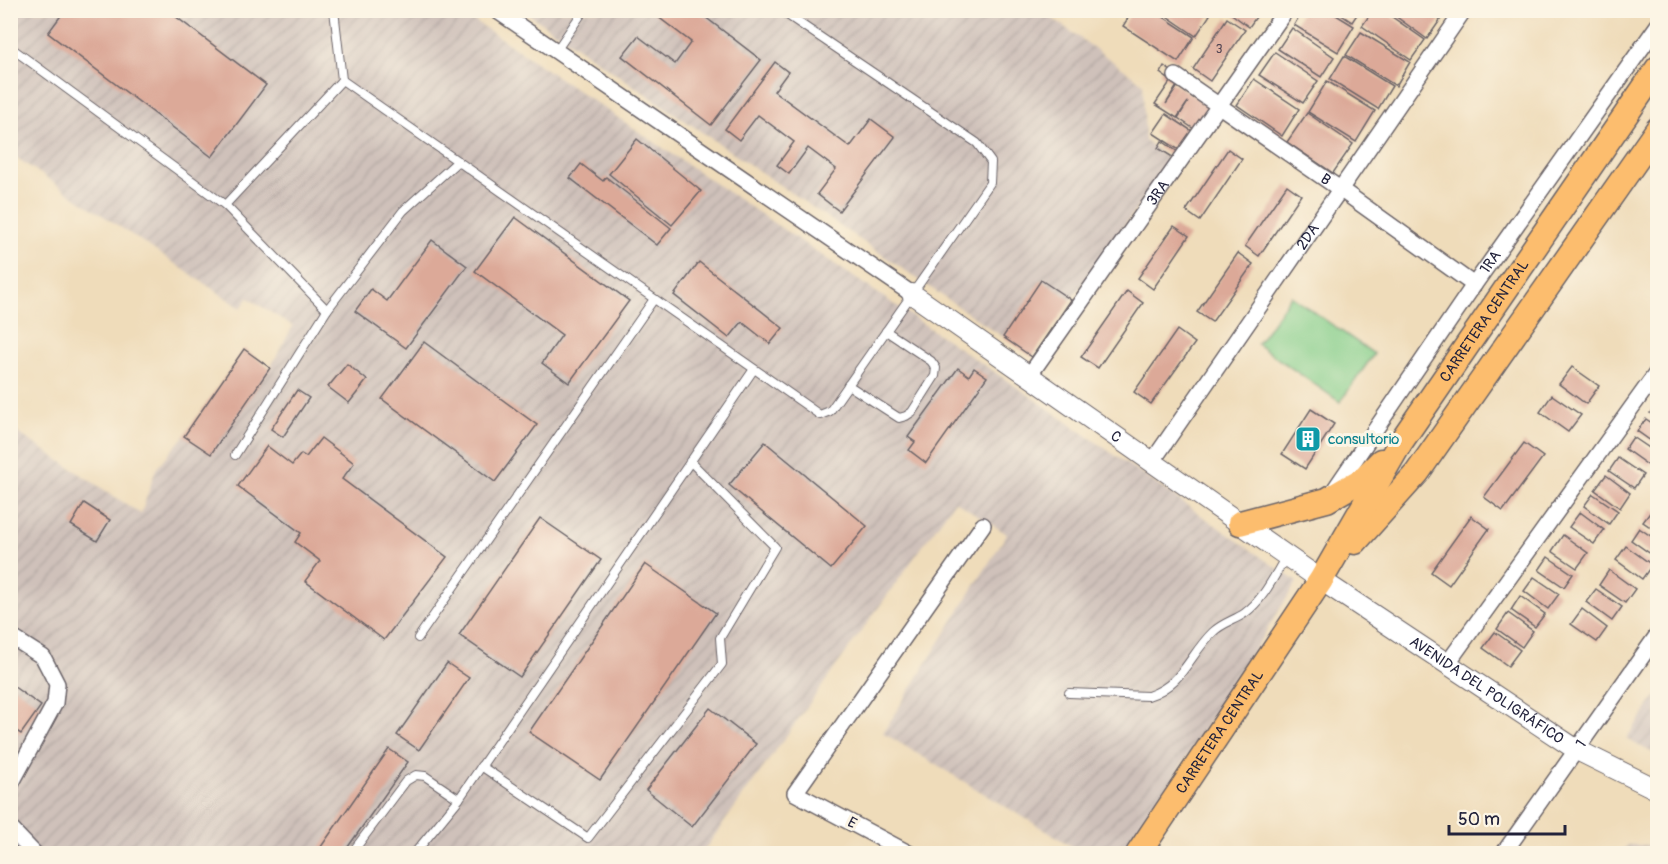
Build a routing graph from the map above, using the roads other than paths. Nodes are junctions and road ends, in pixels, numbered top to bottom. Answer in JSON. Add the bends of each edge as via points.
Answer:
{"nodes":[{"id":1,"x":496,"y":10,"type":"edge"},
{"id":2,"x":584,"y":10,"type":"edge"},
{"id":3,"x":780,"y":10,"type":"edge"},
{"id":4,"x":1286,"y":10,"type":"edge"},
{"id":5,"x":1464,"y":10,"type":"edge"},
{"id":6,"x":333,"y":11,"type":"edge"},
{"id":7,"x":1658,"y":25,"type":"edge"},
{"id":8,"x":10,"y":47,"type":"edge"},
{"id":9,"x":556,"y":51,"type":"junction"},
{"id":10,"x":1658,"y":69,"type":"edge"},
{"id":11,"x":1176,"y":76,"type":"dead end"},
{"id":12,"x":342,"y":80,"type":"junction"},
{"id":13,"x":1220,"y":106,"type":"junction"},
{"id":14,"x":1658,"y":129,"type":"edge"},
{"id":15,"x":458,"y":161,"type":"junction"},
{"id":16,"x":1340,"y":189,"type":"junction"},
{"id":17,"x":225,"y":205,"type":"junction"},
{"id":18,"x":1474,"y":285,"type":"junction"},
{"id":19,"x":912,"y":294,"type":"junction"},
{"id":20,"x":654,"y":298,"type":"junction"},
{"id":21,"x":327,"y":310,"type":"junction"},
{"id":22,"x":886,"y":331,"type":"junction"},
{"id":23,"x":754,"y":369,"type":"junction"},
{"id":24,"x":1658,"y":371,"type":"edge"},
{"id":25,"x":1029,"y":376,"type":"junction"},
{"id":26,"x":848,"y":385,"type":"junction"},
{"id":27,"x":1400,"y":443,"type":"junction"},
{"id":28,"x":235,"y":455,"type":"dead end"},
{"id":29,"x":690,"y":461,"type":"junction"},
{"id":30,"x":1152,"y":462,"type":"junction"},
{"id":31,"x":1327,"y":500,"type":"junction"},
{"id":32,"x":1240,"y":523,"type":"junction"},
{"id":33,"x":983,"y":525,"type":"dead end"},
{"id":34,"x":1287,"y":555,"type":"junction"},
{"id":35,"x":1321,"y":579,"type":"junction"},
{"id":36,"x":1658,"y":634,"type":"edge"},
{"id":37,"x":10,"y":636,"type":"edge"},
{"id":38,"x":418,"y":638,"type":"dead end"},
{"id":39,"x":1447,"y":664,"type":"junction"},
{"id":40,"x":1069,"y":693,"type":"dead end"},
{"id":41,"x":1576,"y":750,"type":"junction"},
{"id":42,"x":481,"y":766,"type":"junction"},
{"id":43,"x":10,"y":786,"type":"edge"},
{"id":44,"x":1658,"y":790,"type":"edge"},
{"id":45,"x":459,"y":799,"type":"junction"},
{"id":46,"x":10,"y":828,"type":"edge"},
{"id":47,"x":35,"y":854,"type":"edge"},
{"id":48,"x":351,"y":854,"type":"edge"},
{"id":49,"x":414,"y":854,"type":"edge"},
{"id":50,"x":910,"y":854,"type":"edge"},
{"id":51,"x":1138,"y":854,"type":"edge"},
{"id":52,"x":1503,"y":854,"type":"edge"}],
"edges":[{"from":1,"to":9,"type":"street"},
{"from":2,"to":9,"type":"lane"},
{"from":3,"to":19,"type":"lane","via":[[977,143],[991,162],[990,183]]},
{"from":4,"to":13,"type":"street","name":"3RA"},
{"from":5,"to":16,"type":"street","name":"2DA"},
{"from":6,"to":12,"type":"lane"},
{"from":7,"to":18,"type":"street","name":"1RA"},
{"from":8,"to":17,"type":"lane"},
{"from":9,"to":19,"type":"street"},
{"from":10,"to":27,"type":"main road","name":"CARRETERA CENTRAL"},
{"from":11,"to":13,"type":"street","name":"B"},
{"from":12,"to":15,"type":"lane"},
{"from":12,"to":17,"type":"lane"},
{"from":13,"to":16,"type":"street","name":"B"},
{"from":13,"to":25,"type":"street","name":"3RA"},
{"from":14,"to":35,"type":"main road","name":"CARRETERA CENTRAL","via":[[1417,473]]},
{"from":15,"to":20,"type":"lane"},
{"from":15,"to":21,"type":"lane","via":[[403,211]]},
{"from":16,"to":18,"type":"street","name":"B"},
{"from":16,"to":30,"type":"street","name":"2DA"},
{"from":17,"to":21,"type":"lane"},
{"from":18,"to":31,"type":"street","name":"1RA"},
{"from":19,"to":22,"type":"lane"},
{"from":19,"to":25,"type":"street","name":"C"},
{"from":20,"to":23,"type":"lane"},
{"from":20,"to":38,"type":"lane"},
{"from":21,"to":28,"type":"lane"},
{"from":22,"to":26,"type":"lane"},
{"from":22,"to":26,"type":"lane","via":[[936,368],[912,412],[899,418]]},
{"from":23,"to":26,"type":"lane","via":[[820,415],[830,411]]},
{"from":23,"to":29,"type":"lane"},
{"from":24,"to":39,"type":"street"},
{"from":25,"to":30,"type":"street","name":"C"},
{"from":27,"to":31,"type":"main road","via":[[1363,479]]},
{"from":27,"to":35,"type":"main road","name":"CARRETERA CENTRAL"},
{"from":29,"to":42,"type":"lane"},
{"from":29,"to":42,"type":"lane","via":[[775,547],[720,638],[722,664],[588,838]]},
{"from":30,"to":32,"type":"street","name":"C"},
{"from":31,"to":32,"type":"main road"},
{"from":32,"to":34,"type":"street","name":"C"},
{"from":33,"to":50,"type":"street","name":"E","via":[[795,793]]},
{"from":34,"to":35,"type":"street","name":"C"},
{"from":34,"to":40,"type":"lane","via":[[1262,596],[1245,613],[1214,632],[1161,692],[1148,696]]},
{"from":35,"to":39,"type":"street","name":"AVENIDA DEL POLIGRÁFICO"},
{"from":35,"to":51,"type":"main road","name":"CARRETERA CENTRAL"},
{"from":36,"to":41,"type":"street","name":"1"},
{"from":37,"to":43,"type":"street","via":[[43,657],[57,684],[55,703]]},
{"from":39,"to":41,"type":"street","name":"AVENIDA DEL POLIGRÁFICO"},
{"from":41,"to":44,"type":"street","name":"AVENIDA DEL POLIGRÁFICO"},
{"from":41,"to":52,"type":"street","name":"1"},
{"from":42,"to":45,"type":"lane"},
{"from":45,"to":48,"type":"lane","via":[[425,776],[406,781]]},
{"from":45,"to":49,"type":"lane"},
{"from":46,"to":47,"type":"street"}]}
